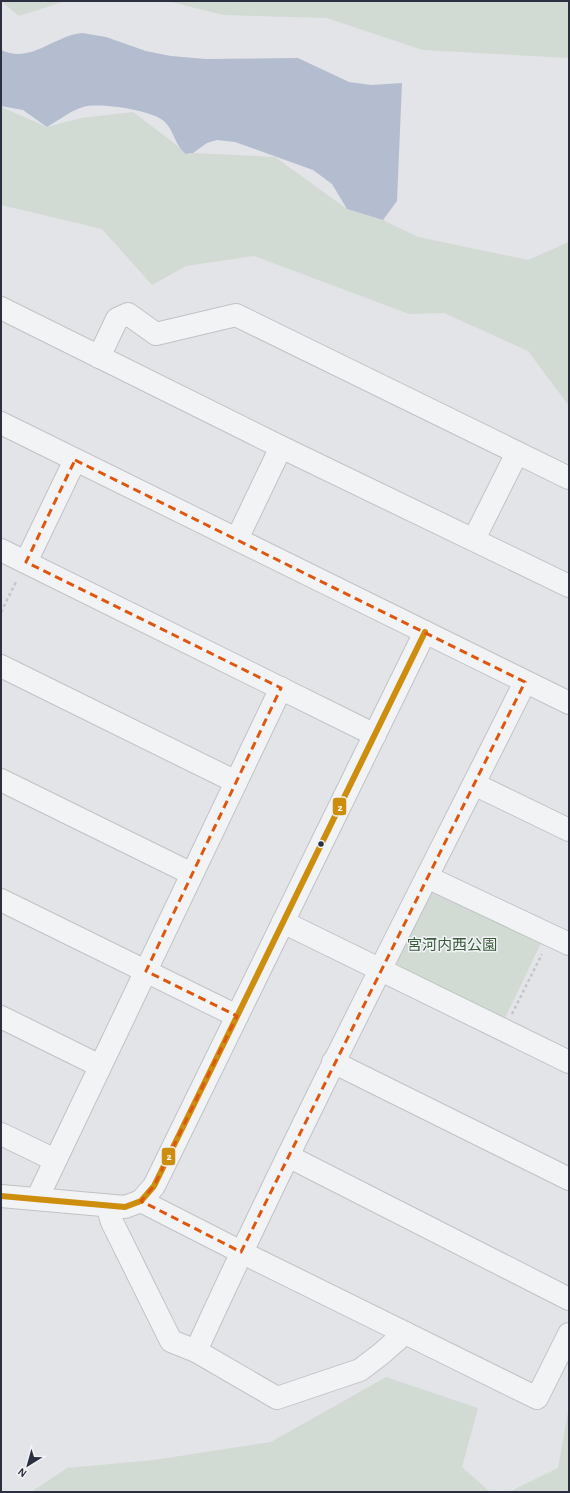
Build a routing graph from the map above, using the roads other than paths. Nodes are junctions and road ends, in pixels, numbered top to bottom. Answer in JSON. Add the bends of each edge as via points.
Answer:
{"nodes":[{"id":1,"x":1,"y":308,"type":"edge"},
{"id":2,"x":99,"y":357,"type":"junction"},
{"id":3,"x":1,"y":424,"type":"edge"},
{"id":4,"x":281,"y":447,"type":"junction"},
{"id":5,"x":517,"y":453,"type":"junction"},
{"id":6,"x":75,"y":460,"type":"junction"},
{"id":7,"x":569,"y":478,"type":"edge"},
{"id":8,"x":237,"y":539,"type":"junction"},
{"id":9,"x":474,"y":539,"type":"junction"},
{"id":10,"x":1,"y":550,"type":"edge"},
{"id":11,"x":26,"y":562,"type":"junction"},
{"id":12,"x":569,"y":586,"type":"edge"},
{"id":13,"x":425,"y":632,"type":"junction"},
{"id":14,"x":1,"y":666,"type":"edge"},
{"id":15,"x":525,"y":682,"type":"junction"},
{"id":16,"x":281,"y":688,"type":"junction"},
{"id":17,"x":569,"y":703,"type":"edge"},
{"id":18,"x":375,"y":735,"type":"junction"},
{"id":19,"x":1,"y":780,"type":"edge"},
{"id":20,"x":236,"y":782,"type":"junction"},
{"id":21,"x":474,"y":784,"type":"junction"},
{"id":22,"x":569,"y":830,"type":"edge"},
{"id":23,"x":192,"y":874,"type":"junction"},
{"id":24,"x":428,"y":877,"type":"junction"},
{"id":25,"x":1,"y":900,"type":"edge"},
{"id":26,"x":283,"y":922,"type":"junction"},
{"id":27,"x":560,"y":940,"type":"edge"},
{"id":28,"x":381,"y":970,"type":"junction"},
{"id":29,"x":146,"y":971,"type":"junction"},
{"id":30,"x":237,"y":1016,"type":"junction"},
{"id":31,"x":1,"y":1017,"type":"edge"},
{"id":32,"x":333,"y":1062,"type":"junction"},
{"id":33,"x":569,"y":1062,"type":"edge"},
{"id":34,"x":100,"y":1066,"type":"junction"},
{"id":35,"x":1,"y":1134,"type":"edge"},
{"id":36,"x":288,"y":1156,"type":"junction"},
{"id":37,"x":55,"y":1160,"type":"junction"},
{"id":38,"x":569,"y":1179,"type":"edge"},
{"id":39,"x":1,"y":1196,"type":"edge"},
{"id":40,"x":37,"y":1199,"type":"junction"},
{"id":41,"x":141,"y":1200,"type":"junction"},
{"id":42,"x":107,"y":1206,"type":"junction"},
{"id":43,"x":241,"y":1252,"type":"junction"},
{"id":44,"x":569,"y":1299,"type":"edge"},
{"id":45,"x":405,"y":1333,"type":"junction"},
{"id":46,"x":569,"y":1334,"type":"edge"},
{"id":47,"x":196,"y":1351,"type":"junction"}],
"edges":[{"from":1,"to":2,"type":"street"},
{"from":2,"to":4,"type":"street"},
{"from":2,"to":5,"type":"street","via":[[117,319],[128,314],[156,334],[236,315]]},
{"from":3,"to":6,"type":"street"},
{"from":4,"to":8,"type":"street"},
{"from":4,"to":9,"type":"street"},
{"from":5,"to":7,"type":"street"},
{"from":5,"to":9,"type":"street"},
{"from":6,"to":8,"type":"street"},
{"from":6,"to":11,"type":"street"},
{"from":8,"to":13,"type":"street"},
{"from":9,"to":12,"type":"street"},
{"from":10,"to":11,"type":"street"},
{"from":11,"to":16,"type":"street"},
{"from":13,"to":15,"type":"street"},
{"from":13,"to":18,"type":"street"},
{"from":14,"to":20,"type":"street"},
{"from":15,"to":17,"type":"street"},
{"from":15,"to":21,"type":"street"},
{"from":16,"to":18,"type":"street"},
{"from":16,"to":20,"type":"street"},
{"from":18,"to":26,"type":"street"},
{"from":19,"to":23,"type":"street"},
{"from":20,"to":23,"type":"street"},
{"from":21,"to":22,"type":"street"},
{"from":21,"to":24,"type":"street"},
{"from":23,"to":29,"type":"street"},
{"from":24,"to":27,"type":"street"},
{"from":24,"to":28,"type":"street"},
{"from":25,"to":29,"type":"street"},
{"from":26,"to":28,"type":"street"},
{"from":26,"to":30,"type":"street"},
{"from":28,"to":32,"type":"street"},
{"from":28,"to":33,"type":"street"},
{"from":29,"to":30,"type":"street"},
{"from":29,"to":34,"type":"street"},
{"from":30,"to":41,"type":"street","via":[[154,1186]]},
{"from":31,"to":34,"type":"street"},
{"from":32,"to":36,"type":"street"},
{"from":32,"to":38,"type":"street"},
{"from":34,"to":37,"type":"street"},
{"from":35,"to":37,"type":"street"},
{"from":36,"to":43,"type":"street"},
{"from":36,"to":44,"type":"street"},
{"from":37,"to":40,"type":"street"},
{"from":39,"to":40,"type":"street"},
{"from":40,"to":42,"type":"street"},
{"from":41,"to":42,"type":"street","via":[[125,1207]]},
{"from":41,"to":43,"type":"street"},
{"from":42,"to":47,"type":"street","via":[[112,1222],[171,1341]]},
{"from":43,"to":45,"type":"street"},
{"from":43,"to":47,"type":"street"},
{"from":45,"to":46,"type":"street","via":[[537,1398]]},
{"from":45,"to":47,"type":"street","via":[[360,1370],[277,1398]]}]}
